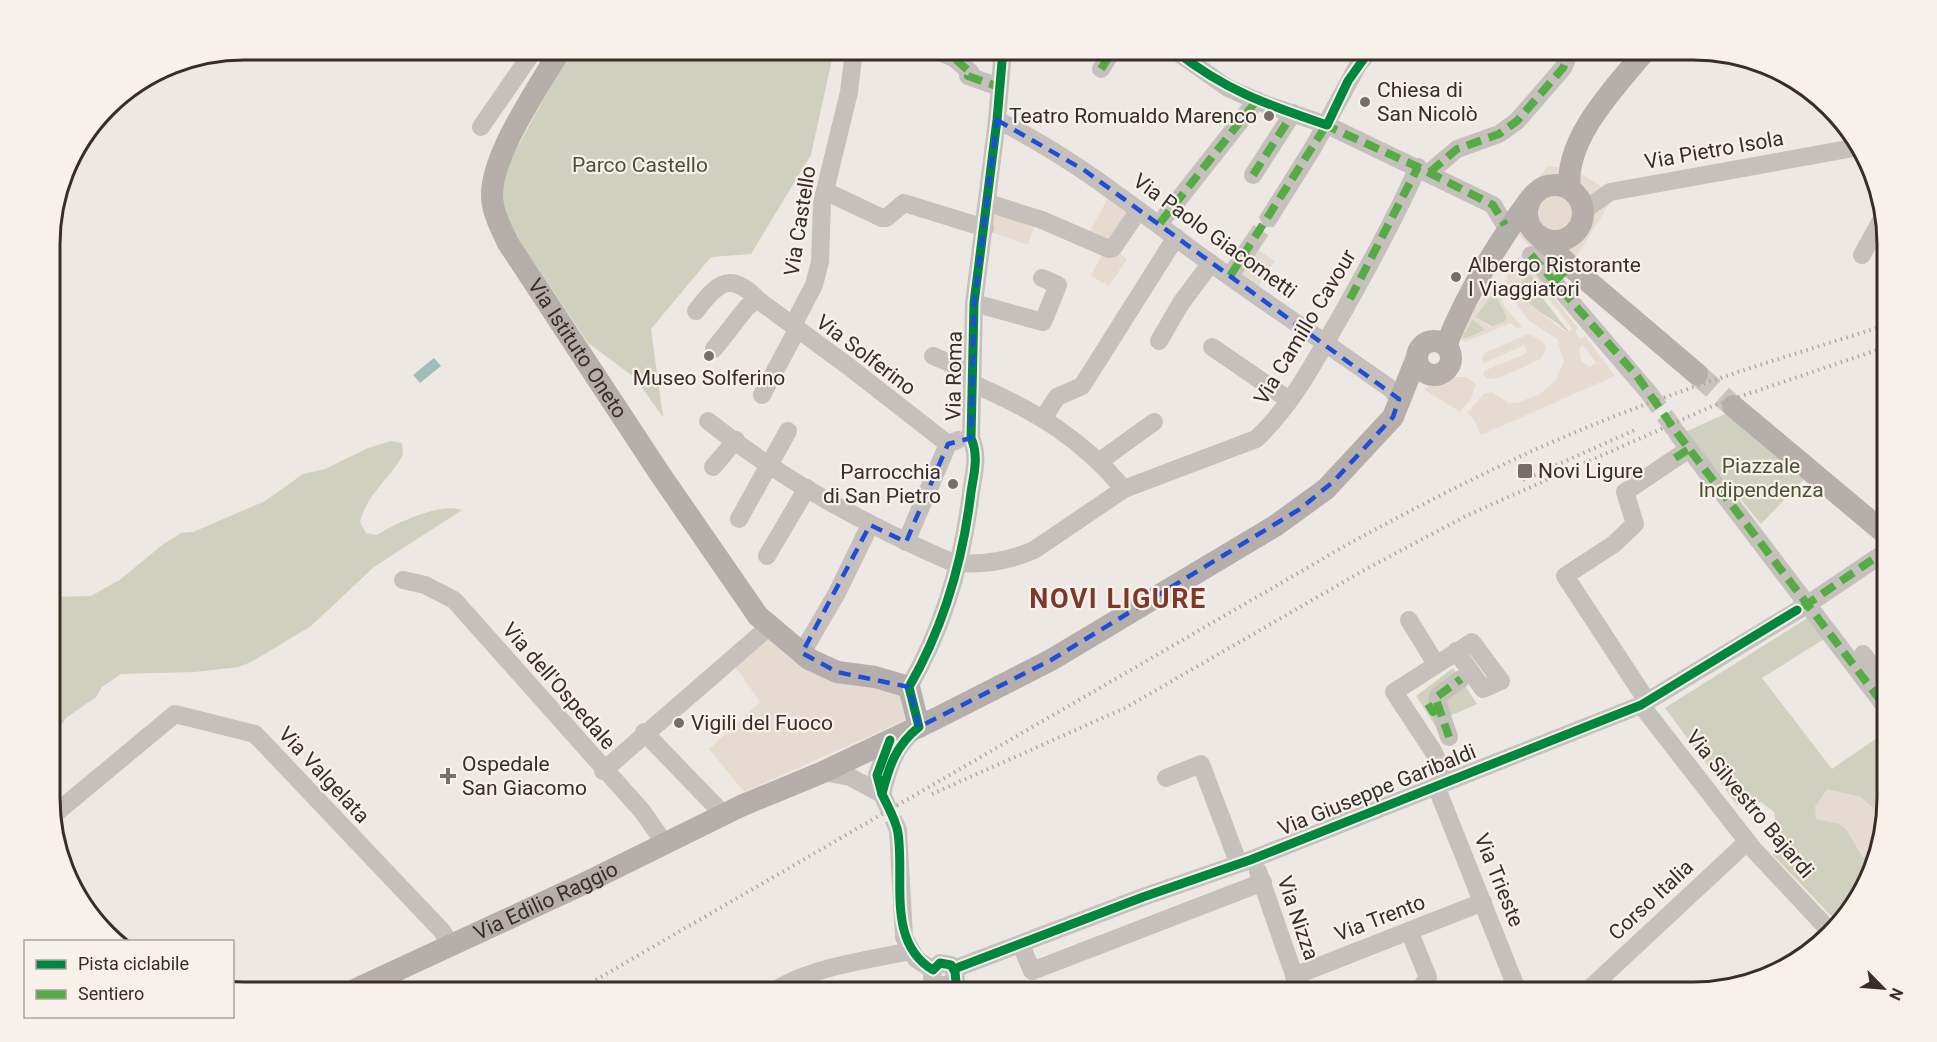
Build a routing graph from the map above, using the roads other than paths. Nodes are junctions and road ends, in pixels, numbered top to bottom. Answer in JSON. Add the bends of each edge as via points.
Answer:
{"nodes":[{"id":1,"x":527,"y":60,"type":"edge"},
{"id":2,"x":555,"y":60,"type":"edge"},
{"id":3,"x":853,"y":60,"type":"edge"},
{"id":4,"x":956,"y":60,"type":"edge"},
{"id":5,"x":1002,"y":60,"type":"edge"},
{"id":6,"x":1107,"y":60,"type":"edge"},
{"id":7,"x":1188,"y":60,"type":"edge"},
{"id":8,"x":1358,"y":60,"type":"edge"},
{"id":9,"x":1567,"y":60,"type":"edge"},
{"id":10,"x":1638,"y":60,"type":"edge"},
{"id":11,"x":1101,"y":69,"type":"dead end"},
{"id":12,"x":999,"y":87,"type":"junction"},
{"id":13,"x":1257,"y":100,"type":"junction"},
{"id":14,"x":1599,"y":111,"type":"junction"},
{"id":15,"x":1293,"y":113,"type":"junction"},
{"id":16,"x":997,"y":120,"type":"junction"},
{"id":17,"x":1327,"y":125,"type":"junction"},
{"id":18,"x":481,"y":127,"type":"dead end"},
{"id":19,"x":1850,"y":149,"type":"edge"},
{"id":20,"x":1424,"y":169,"type":"junction"},
{"id":21,"x":1253,"y":175,"type":"dead end"},
{"id":22,"x":1570,"y":189,"type":"junction"},
{"id":23,"x":825,"y":191,"type":"junction"},
{"id":24,"x":1533,"y":196,"type":"junction"},
{"id":25,"x":988,"y":203,"type":"junction"},
{"id":26,"x":1139,"y":210,"type":"junction"},
{"id":27,"x":1583,"y":211,"type":"junction"},
{"id":28,"x":1269,"y":218,"type":"tunnel mouth"},
{"id":29,"x":1160,"y":223,"type":"dead end"},
{"id":30,"x":1505,"y":225,"type":"dead end"},
{"id":31,"x":985,"y":228,"type":"junction"},
{"id":32,"x":1876,"y":230,"type":"edge"},
{"id":33,"x":1176,"y":237,"type":"junction"},
{"id":34,"x":1570,"y":237,"type":"junction"},
{"id":35,"x":1536,"y":242,"type":"junction"},
{"id":36,"x":1251,"y":245,"type":"tunnel mouth"},
{"id":37,"x":1862,"y":255,"type":"dead end"},
{"id":38,"x":1211,"y":263,"type":"junction"},
{"id":39,"x":1487,"y":268,"type":"junction"},
{"id":40,"x":1566,"y":275,"type":"junction"},
{"id":41,"x":1230,"y":276,"type":"junction"},
{"id":42,"x":1042,"y":278,"type":"dead end"},
{"id":43,"x":752,"y":293,"type":"junction"},
{"id":44,"x":974,"y":303,"type":"junction"},
{"id":45,"x":696,"y":311,"type":"dead end"},
{"id":46,"x":795,"y":328,"type":"junction"},
{"id":47,"x":1159,"y":341,"type":"dead end"},
{"id":48,"x":1325,"y":343,"type":"junction"},
{"id":49,"x":1212,"y":347,"type":"dead end"},
{"id":50,"x":714,"y":349,"type":"dead end"},
{"id":51,"x":933,"y":356,"type":"dead end"},
{"id":52,"x":1697,"y":374,"type":"tunnel mouth"},
{"id":53,"x":971,"y":377,"type":"junction"},
{"id":54,"x":1649,"y":393,"type":"tunnel mouth"},
{"id":55,"x":762,"y":394,"type":"dead end"},
{"id":56,"x":1399,"y":399,"type":"junction"},
{"id":57,"x":1289,"y":400,"type":"junction"},
{"id":58,"x":1733,"y":406,"type":"tunnel mouth"},
{"id":59,"x":1044,"y":417,"type":"junction"},
{"id":60,"x":708,"y":421,"type":"dead end"},
{"id":61,"x":1154,"y":422,"type":"dead end"},
{"id":62,"x":788,"y":431,"type":"dead end"},
{"id":63,"x":1677,"y":433,"type":"tunnel mouth"},
{"id":64,"x":971,"y":438,"type":"junction"},
{"id":65,"x":742,"y":439,"type":"junction"},
{"id":66,"x":948,"y":444,"type":"junction"},
{"id":67,"x":1682,"y":454,"type":"junction"},
{"id":68,"x":1100,"y":461,"type":"junction"},
{"id":69,"x":770,"y":465,"type":"junction"},
{"id":70,"x":713,"y":467,"type":"dead end"},
{"id":71,"x":807,"y":488,"type":"junction"},
{"id":72,"x":1124,"y":489,"type":"junction"},
{"id":73,"x":739,"y":519,"type":"dead end"},
{"id":74,"x":870,"y":525,"type":"junction"},
{"id":75,"x":1877,"y":540,"type":"edge"},
{"id":76,"x":906,"y":542,"type":"junction"},
{"id":77,"x":1877,"y":554,"type":"edge"},
{"id":78,"x":767,"y":556,"type":"dead end"},
{"id":79,"x":959,"y":564,"type":"junction"},
{"id":80,"x":403,"y":580,"type":"dead end"},
{"id":81,"x":1803,"y":607,"type":"junction"},
{"id":82,"x":1409,"y":620,"type":"dead end"},
{"id":83,"x":771,"y":625,"type":"junction"},
{"id":84,"x":1456,"y":651,"type":"dead end"},
{"id":85,"x":802,"y":653,"type":"junction"},
{"id":86,"x":1863,"y":654,"type":"dead end"},
{"id":87,"x":1436,"y":664,"type":"junction"},
{"id":88,"x":1877,"y":673,"type":"edge"},
{"id":89,"x":1461,"y":679,"type":"dead end"},
{"id":90,"x":909,"y":687,"type":"junction"},
{"id":91,"x":1877,"y":697,"type":"edge"},
{"id":92,"x":1644,"y":703,"type":"junction"},
{"id":93,"x":919,"y":727,"type":"junction"},
{"id":94,"x":644,"y":732,"type":"junction"},
{"id":95,"x":1447,"y":737,"type":"dead end"},
{"id":96,"x":890,"y":740,"type":"junction"},
{"id":97,"x":603,"y":771,"type":"junction"},
{"id":98,"x":823,"y":772,"type":"junction"},
{"id":99,"x":1166,"y":778,"type":"dead end"},
{"id":100,"x":1442,"y":784,"type":"junction"},
{"id":101,"x":882,"y":794,"type":"junction"},
{"id":102,"x":61,"y":809,"type":"edge"},
{"id":103,"x":733,"y":810,"type":"junction"},
{"id":104,"x":898,"y":830,"type":"tunnel mouth"},
{"id":105,"x":1747,"y":842,"type":"junction"},
{"id":106,"x":665,"y":844,"type":"junction"},
{"id":107,"x":1244,"y":861,"type":"junction"},
{"id":108,"x":1263,"y":882,"type":"junction"},
{"id":109,"x":1484,"y":902,"type":"junction"},
{"id":110,"x":1824,"y":926,"type":"edge"},
{"id":111,"x":1409,"y":931,"type":"junction"},
{"id":112,"x":1022,"y":945,"type":"junction"},
{"id":113,"x":451,"y":946,"type":"junction"},
{"id":114,"x":907,"y":952,"type":"junction"},
{"id":115,"x":372,"y":982,"type":"edge"},
{"id":116,"x":799,"y":982,"type":"edge"},
{"id":117,"x":934,"y":982,"type":"edge"},
{"id":118,"x":956,"y":982,"type":"edge"},
{"id":119,"x":1296,"y":982,"type":"edge"},
{"id":120,"x":1301,"y":982,"type":"edge"},
{"id":121,"x":1425,"y":982,"type":"edge"},
{"id":122,"x":1514,"y":982,"type":"edge"},
{"id":123,"x":1597,"y":982,"type":"edge"}],
"edges":[{"from":1,"to":18,"type":"street"},
{"from":2,"to":83,"type":"main road","name":"Via Istituto Oneto","via":[[498,163],[492,196],[499,224],[533,283],[660,474],[758,616]]},
{"from":3,"to":23,"type":"street","name":"Via Castello"},
{"from":4,"to":12,"type":"street","via":[[970,72],[968,76]]},
{"from":5,"to":12,"type":"street","name":"Via Roma"},
{"from":6,"to":11,"type":"street"},
{"from":7,"to":13,"type":"street","via":[[1215,80]]},
{"from":8,"to":17,"type":"street"},
{"from":9,"to":20,"type":"street","via":[[1517,121],[1499,134],[1457,149]]},
{"from":10,"to":14,"type":"main road"},
{"from":12,"to":16,"type":"street","name":"Via Roma"},
{"from":13,"to":15,"type":"street"},
{"from":13,"to":29,"type":"street"},
{"from":14,"to":22,"type":"main road","via":[[1571,156]]},
{"from":14,"to":24,"type":"main road","name":"Via Edilio Raggio","via":[[1581,129]]},
{"from":15,"to":17,"type":"street"},
{"from":15,"to":21,"type":"street"},
{"from":16,"to":25,"type":"street","name":"Via Roma"},
{"from":16,"to":26,"type":"street","name":"Via Paolo Giacometti","via":[[1055,151]]},
{"from":17,"to":20,"type":"street"},
{"from":17,"to":28,"type":"street"},
{"from":19,"to":27,"type":"street","name":"Via Pietro Isola","via":[[1610,192]]},
{"from":20,"to":30,"type":"street","via":[[1493,205]]},
{"from":20,"to":48,"type":"street","name":"Via Camillo Cavour"},
{"from":22,"to":24,"type":"main road","via":[[1548,186]]},
{"from":22,"to":27,"type":"main road"},
{"from":23,"to":31,"type":"street","via":[[882,218],[904,202]]},
{"from":23,"to":46,"type":"street","name":"Via Castello","via":[[819,223],[820,262]]},
{"from":24,"to":35,"type":"main road","via":[[1527,220]]},
{"from":24,"to":39,"type":"main road","name":"Via Edilio Raggio"},
{"from":25,"to":26,"type":"street","via":[[1113,248]]},
{"from":25,"to":31,"type":"street","name":"Via Roma"},
{"from":26,"to":33,"type":"street","name":"Via Paolo Giacometti"},
{"from":27,"to":34,"type":"main road","via":[[1580,226]]},
{"from":31,"to":44,"type":"street","name":"Via Roma"},
{"from":32,"to":37,"type":"street"},
{"from":33,"to":38,"type":"street","name":"Via Paolo Giacometti"},
{"from":33,"to":59,"type":"street","via":[[1082,386],[1057,397]]},
{"from":34,"to":35,"type":"main road"},
{"from":34,"to":40,"type":"main road"},
{"from":35,"to":39,"type":"main road"},
{"from":35,"to":40,"type":"main road"},
{"from":36,"to":41,"type":"street"},
{"from":38,"to":41,"type":"street","name":"Via Paolo Giacometti"},
{"from":38,"to":47,"type":"street","via":[[1180,303]]},
{"from":39,"to":56,"type":"main road","name":"Via Edilio Raggio"},
{"from":40,"to":52,"type":"main road"},
{"from":40,"to":54,"type":"street"},
{"from":41,"to":48,"type":"street","name":"Via Paolo Giacometti"},
{"from":42,"to":44,"type":"street","via":[[1058,285],[1043,322]]},
{"from":43,"to":45,"type":"street","via":[[728,282],[718,285]]},
{"from":43,"to":46,"type":"street","name":"Via Solferino"},
{"from":43,"to":50,"type":"street","via":[[747,307]]},
{"from":44,"to":53,"type":"street","name":"Via Roma"},
{"from":46,"to":55,"type":"street","name":"Via Castello"},
{"from":46,"to":66,"type":"street","name":"Via Solferino"},
{"from":48,"to":56,"type":"street","name":"Via Paolo Giacometti","via":[[1391,389]]},
{"from":48,"to":57,"type":"street","name":"Via Camillo Cavour"},
{"from":49,"to":57,"type":"street"},
{"from":51,"to":53,"type":"street"},
{"from":53,"to":59,"type":"street"},
{"from":53,"to":64,"type":"street","name":"Via Roma"},
{"from":56,"to":93,"type":"main road","name":"Via Edilio Raggio","via":[[1394,417],[1334,482],[1300,509],[1033,670]]},
{"from":57,"to":72,"type":"street","name":"Via Camillo Cavour","via":[[1273,424],[1256,439]]},
{"from":58,"to":75,"type":"main road"},
{"from":59,"to":68,"type":"street"},
{"from":60,"to":65,"type":"street"},
{"from":61,"to":68,"type":"street"},
{"from":62,"to":69,"type":"street"},
{"from":63,"to":67,"type":"street"},
{"from":64,"to":66,"type":"street"},
{"from":64,"to":79,"type":"street","name":"Via Roma","via":[[976,456]]},
{"from":65,"to":69,"type":"street"},
{"from":65,"to":70,"type":"street"},
{"from":66,"to":76,"type":"street"},
{"from":67,"to":81,"type":"street"},
{"from":67,"to":92,"type":"street","name":"Via Silvestro Bajardi","via":[[1625,492],[1635,524],[1624,536],[1565,576]]},
{"from":68,"to":72,"type":"street"},
{"from":69,"to":71,"type":"street"},
{"from":69,"to":73,"type":"street"},
{"from":71,"to":74,"type":"street"},
{"from":71,"to":78,"type":"street"},
{"from":72,"to":79,"type":"street","name":"Via Camillo Cavour","via":[[1034,550],[1003,561]]},
{"from":74,"to":76,"type":"street"},
{"from":74,"to":85,"type":"street"},
{"from":76,"to":79,"type":"street"},
{"from":77,"to":81,"type":"street","name":"Via Giuseppe Garibaldi"},
{"from":79,"to":90,"type":"street","name":"Via Roma","via":[[925,659]]},
{"from":80,"to":97,"type":"street","name":"Via dell'Ospedale","via":[[425,585],[453,600]]},
{"from":81,"to":91,"type":"street"},
{"from":81,"to":92,"type":"street","name":"Via Giuseppe Garibaldi"},
{"from":82,"to":87,"type":"street"},
{"from":83,"to":85,"type":"main road","name":"Via Istituto Oneto"},
{"from":83,"to":94,"type":"street"},
{"from":84,"to":87,"type":"street"},
{"from":85,"to":90,"type":"main road","name":"Via Istituto Oneto","via":[[837,672]]},
{"from":86,"to":88,"type":"street"},
{"from":87,"to":100,"type":"street","name":"Via Trieste","via":[[1394,692],[1433,751]]},
{"from":89,"to":95,"type":"street","via":[[1433,701]]},
{"from":90,"to":93,"type":"main road"},
{"from":92,"to":100,"type":"street","name":"Via Giuseppe Garibaldi"},
{"from":92,"to":105,"type":"street","name":"Via Silvestro Bajardi"},
{"from":93,"to":96,"type":"main road","name":"Via Edilio Raggio"},
{"from":93,"to":101,"type":"street","via":[[903,740],[893,757]]},
{"from":94,"to":97,"type":"street"},
{"from":94,"to":103,"type":"street"},
{"from":96,"to":98,"type":"main road","name":"Via Edilio Raggio"},
{"from":96,"to":101,"type":"street","via":[[877,775]]},
{"from":97,"to":106,"type":"street","name":"Via dell'Ospedale","via":[[643,813]]},
{"from":98,"to":101,"type":"street","via":[[850,777]]},
{"from":98,"to":103,"type":"main road","name":"Via Edilio Raggio"},
{"from":99,"to":107,"type":"street","name":"Via Nizza","via":[[1201,764]]},
{"from":100,"to":107,"type":"street","name":"Via Giuseppe Garibaldi"},
{"from":100,"to":109,"type":"street","name":"Via Trieste"},
{"from":102,"to":113,"type":"street","name":"Via Valgelata","via":[[175,714],[255,734],[442,931]]},
{"from":103,"to":106,"type":"main road","name":"Via Edilio Raggio"},
{"from":104,"to":114,"type":"street"},
{"from":105,"to":110,"type":"street","name":"Via Silvestro Bajardi"},
{"from":105,"to":123,"type":"street","name":"Corso Italia"},
{"from":106,"to":113,"type":"main road","name":"Via Edilio Raggio"},
{"from":107,"to":108,"type":"street","name":"Via Nizza"},
{"from":107,"to":112,"type":"street","name":"Via Giuseppe Garibaldi"},
{"from":108,"to":112,"type":"street","via":[[1032,971]]},
{"from":108,"to":119,"type":"street","name":"Via Nizza"},
{"from":109,"to":111,"type":"street","name":"Via Trento"},
{"from":109,"to":122,"type":"street","name":"Via Trieste"},
{"from":111,"to":120,"type":"street","name":"Via Trento"},
{"from":111,"to":121,"type":"street","via":[[1428,977]]},
{"from":112,"to":118,"type":"street","name":"Via Giuseppe Garibaldi"},
{"from":113,"to":115,"type":"main road","name":"Via Edilio Raggio"},
{"from":114,"to":116,"type":"street","via":[[825,971]]},
{"from":114,"to":117,"type":"street","via":[[933,970]]}]}
